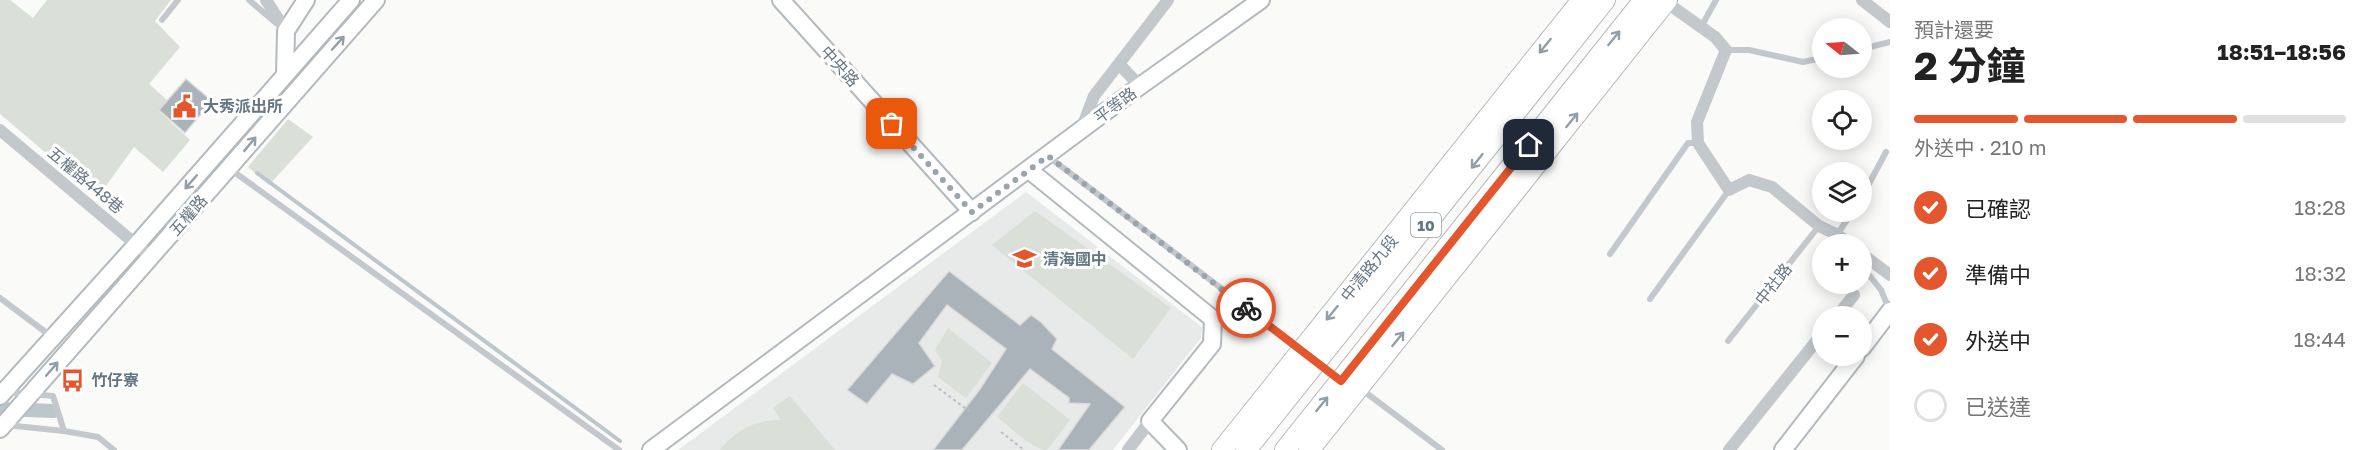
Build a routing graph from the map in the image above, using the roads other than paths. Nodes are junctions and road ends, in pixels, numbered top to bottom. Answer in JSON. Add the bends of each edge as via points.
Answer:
{"nodes":[{"id":1,"x":178,"y":0,"type":"edge"},
{"id":2,"x":249,"y":0,"type":"edge"},
{"id":3,"x":266,"y":0,"type":"edge"},
{"id":4,"x":306,"y":0,"type":"edge"},
{"id":5,"x":351,"y":0,"type":"edge"},
{"id":6,"x":376,"y":0,"type":"edge"},
{"id":7,"x":781,"y":0,"type":"edge"},
{"id":8,"x":1168,"y":0,"type":"edge"},
{"id":9,"x":1582,"y":0,"type":"edge"},
{"id":10,"x":1605,"y":0,"type":"edge"},
{"id":11,"x":1644,"y":0,"type":"edge"},
{"id":12,"x":1716,"y":0,"type":"edge"},
{"id":13,"x":1862,"y":0,"type":"edge"},
{"id":14,"x":1256,"y":1,"type":"edge"},
{"id":15,"x":1665,"y":1,"type":"edge"},
{"id":16,"x":162,"y":20,"type":"dead end"},
{"id":17,"x":1890,"y":22,"type":"edge"},
{"id":18,"x":1701,"y":28,"type":"junction"},
{"id":19,"x":286,"y":31,"type":"junction"},
{"id":20,"x":1890,"y":42,"type":"edge"},
{"id":21,"x":1872,"y":46,"type":"edge"},
{"id":22,"x":1726,"y":50,"type":"junction"},
{"id":23,"x":1812,"y":60,"type":"edge"},
{"id":24,"x":1119,"y":64,"type":"junction"},
{"id":25,"x":285,"y":75,"type":"junction"},
{"id":26,"x":299,"y":86,"type":"junction"},
{"id":27,"x":1140,"y":86,"type":"junction"},
{"id":28,"x":0,"y":130,"type":"edge"},
{"id":29,"x":1080,"y":131,"type":"junction"},
{"id":30,"x":1698,"y":143,"type":"junction"},
{"id":31,"x":1886,"y":152,"type":"dead end"},
{"id":32,"x":1048,"y":156,"type":"junction"},
{"id":33,"x":229,"y":168,"type":"junction"},
{"id":34,"x":1029,"y":170,"type":"junction"},
{"id":35,"x":1872,"y":178,"type":"edge"},
{"id":36,"x":1729,"y":190,"type":"junction"},
{"id":37,"x":972,"y":212,"type":"junction"},
{"id":38,"x":1819,"y":226,"type":"junction"},
{"id":39,"x":1832,"y":234,"type":"edge"},
{"id":40,"x":137,"y":244,"type":"junction"},
{"id":41,"x":1610,"y":254,"type":"dead end"},
{"id":42,"x":151,"y":257,"type":"junction"},
{"id":43,"x":1872,"y":262,"type":"edge"},
{"id":44,"x":1890,"y":275,"type":"edge"},
{"id":45,"x":1872,"y":279,"type":"edge"},
{"id":46,"x":1854,"y":295,"type":"dead end"},
{"id":47,"x":0,"y":298,"type":"edge"},
{"id":48,"x":1650,"y":299,"type":"dead end"},
{"id":49,"x":1845,"y":306,"type":"edge"},
{"id":50,"x":1890,"y":311,"type":"edge"},
{"id":51,"x":1872,"y":335,"type":"edge"},
{"id":52,"x":52,"y":338,"type":"junction"},
{"id":53,"x":1728,"y":341,"type":"dead end"},
{"id":54,"x":1812,"y":346,"type":"edge"},
{"id":55,"x":1310,"y":357,"type":"junction"},
{"id":56,"x":1848,"y":366,"type":"edge"},
{"id":57,"x":1350,"y":384,"type":"junction"},
{"id":58,"x":1,"y":393,"type":"edge"},
{"id":59,"x":28,"y":395,"type":"junction"},
{"id":60,"x":1150,"y":421,"type":"junction"},
{"id":61,"x":1,"y":426,"type":"edge"},
{"id":62,"x":64,"y":431,"type":"junction"},
{"id":63,"x":114,"y":450,"type":"edge"},
{"id":64,"x":619,"y":450,"type":"edge"},
{"id":65,"x":651,"y":450,"type":"edge"},
{"id":66,"x":1128,"y":450,"type":"edge"},
{"id":67,"x":1178,"y":450,"type":"edge"},
{"id":68,"x":1222,"y":450,"type":"edge"},
{"id":69,"x":1246,"y":450,"type":"edge"},
{"id":70,"x":1285,"y":450,"type":"edge"},
{"id":71,"x":1309,"y":450,"type":"edge"},
{"id":72,"x":1442,"y":450,"type":"edge"},
{"id":73,"x":1729,"y":450,"type":"edge"},
{"id":74,"x":1783,"y":450,"type":"edge"}],
"edges":[{"from":1,"to":16,"type":"lane"},
{"from":2,"to":19,"type":"lane"},
{"from":3,"to":19,"type":"street"},
{"from":4,"to":19,"type":"street"},
{"from":5,"to":25,"type":"street","name":"五權路"},
{"from":26,"to":6,"type":"street","name":"五權路","one_way":true},
{"from":7,"to":37,"type":"street","name":"中央路"},
{"from":8,"to":24,"type":"street"},
{"from":9,"to":55,"type":"main road","name":"中清路九段","one_way":true},
{"from":10,"to":55,"type":"main road","name":"中清路九段","number":"10","one_way":true},
{"from":57,"to":11,"type":"main road","number":"10","one_way":true},
{"from":12,"to":18,"type":"lane"},
{"from":13,"to":17,"type":"street"},
{"from":14,"to":27,"type":"street","name":"平等路"},
{"from":15,"to":18,"type":"street"},
{"from":57,"to":15,"type":"main road","one_way":true},
{"from":18,"to":22,"type":"street"},
{"from":19,"to":25,"type":"street"},
{"from":20,"to":21,"type":"lane"},
{"from":22,"to":23,"type":"lane"},
{"from":22,"to":30,"type":"street","via":[[1697,122]]},
{"from":24,"to":27,"type":"street"},
{"from":24,"to":29,"type":"street","via":[[1094,96]]},
{"from":25,"to":26,"type":"street"},
{"from":25,"to":40,"type":"street","name":"五權路","one_way":true},
{"from":33,"to":26,"type":"street","name":"五權路","one_way":true},
{"from":27,"to":29,"type":"street","name":"平等路"},
{"from":28,"to":40,"type":"street","name":"五權路448巷"},
{"from":29,"to":32,"type":"street","name":"平等路"},
{"from":30,"to":36,"type":"street"},
{"from":30,"to":41,"type":"lane","via":[[1688,142]]},
{"from":31,"to":35,"type":"lane"},
{"from":32,"to":34,"type":"street","name":"平等路"},
{"from":32,"to":55,"type":"lane"},
{"from":33,"to":42,"type":"street","name":"五權路"},
{"from":33,"to":64,"type":"lane"},
{"from":34,"to":37,"type":"street","name":"平等路"},
{"from":34,"to":60,"type":"street","via":[[1213,319],[1212,344]]},
{"from":36,"to":38,"type":"street","via":[[1749,180],[1772,187]]},
{"from":36,"to":48,"type":"lane"},
{"from":37,"to":65,"type":"street","name":"平等路"},
{"from":38,"to":39,"type":"street"},
{"from":38,"to":53,"type":"lane","name":"中社路"},
{"from":40,"to":42,"type":"street","name":"五權路448巷"},
{"from":40,"to":52,"type":"street","name":"五權路"},
{"from":59,"to":42,"type":"street","name":"五權路","one_way":true},
{"from":43,"to":44,"type":"street"},
{"from":45,"to":50,"type":"lane"},
{"from":46,"to":49,"type":"street"},
{"from":47,"to":52,"type":"lane"},
{"from":50,"to":51,"type":"street"},
{"from":52,"to":58,"type":"street","name":"五權路"},
{"from":54,"to":73,"type":"street"},
{"from":55,"to":57,"type":"lane"},
{"from":55,"to":68,"type":"main road","name":"中清路九段"},
{"from":55,"to":69,"type":"main road","name":"中清路九段","number":"10"},
{"from":56,"to":74,"type":"street"},
{"from":70,"to":57,"type":"main road","number":"10","one_way":true},
{"from":57,"to":71,"type":"main road"},
{"from":57,"to":72,"type":"lane"},
{"from":58,"to":59,"type":"lane"},
{"from":59,"to":61,"type":"street","name":"五權路"},
{"from":59,"to":62,"type":"lane","via":[[53,396]]},
{"from":60,"to":66,"type":"street"},
{"from":60,"to":67,"type":"street"},
{"from":61,"to":62,"type":"lane"},
{"from":62,"to":63,"type":"lane","via":[[98,437]]}]}
